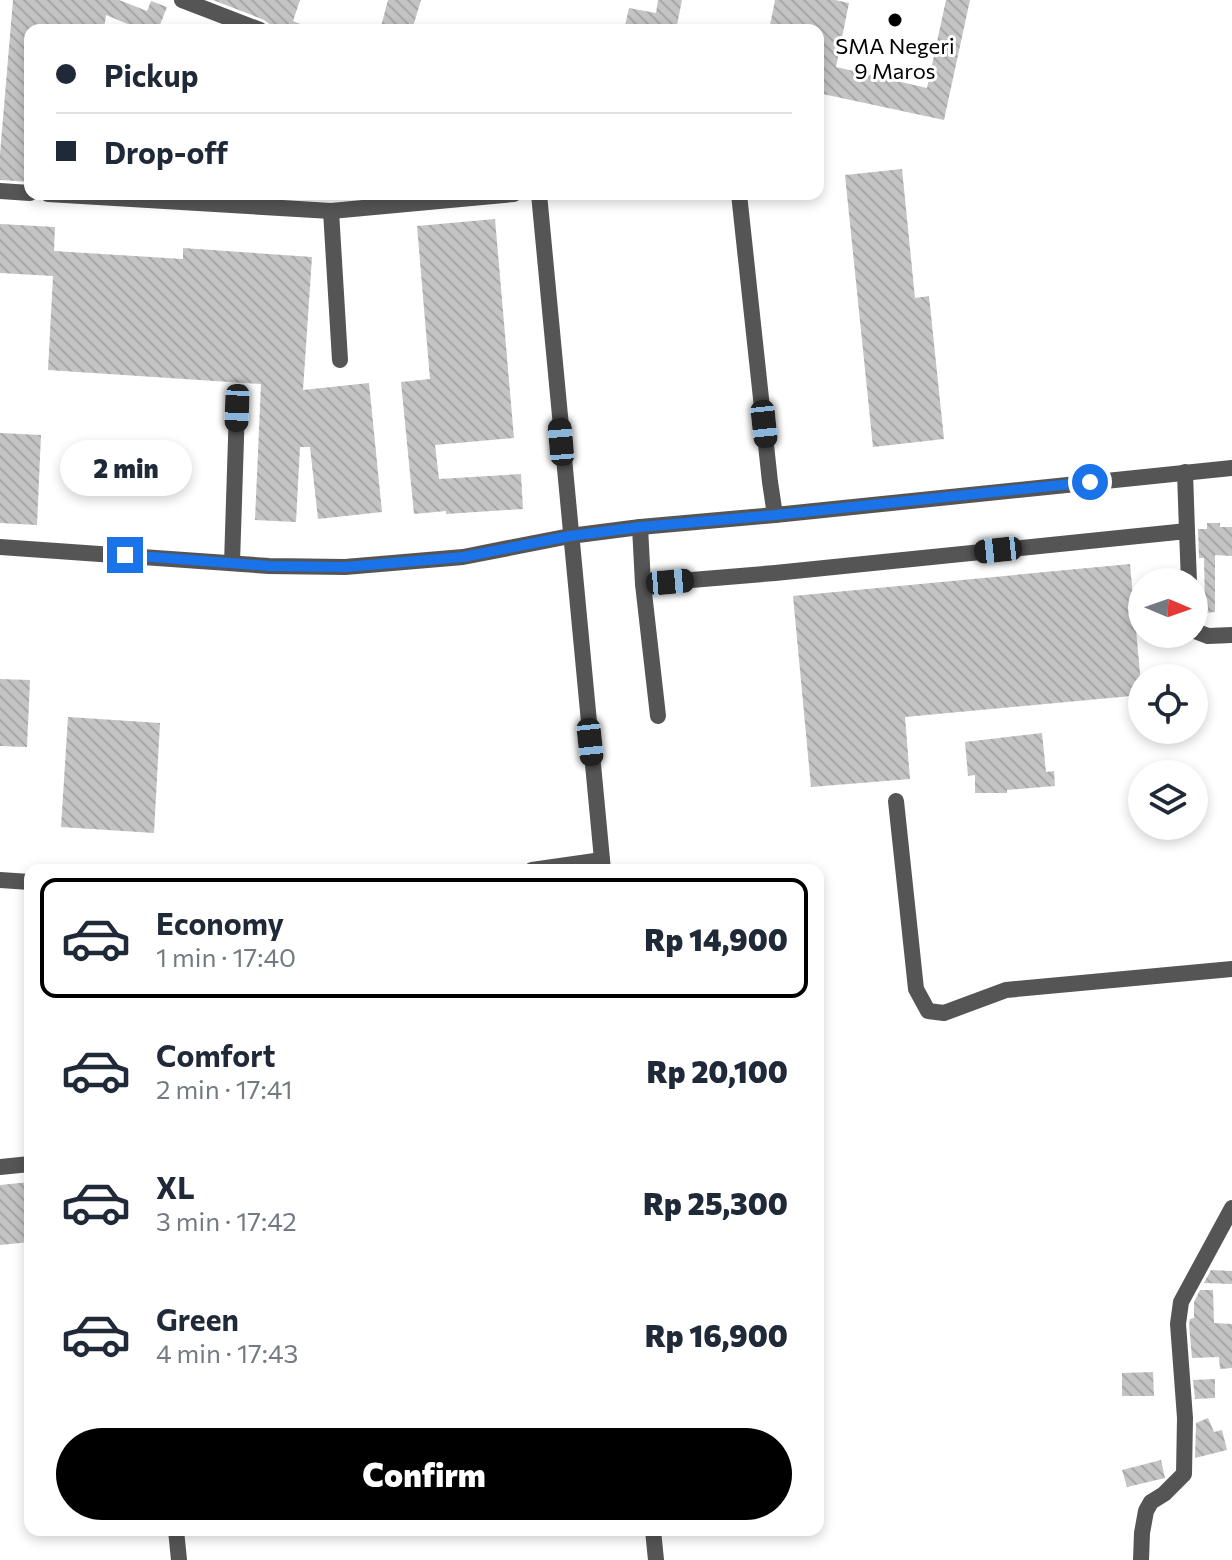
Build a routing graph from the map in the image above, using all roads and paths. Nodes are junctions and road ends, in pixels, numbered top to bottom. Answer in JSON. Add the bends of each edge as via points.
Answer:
{"nodes":[{"id":1,"x":182,"y":0,"type":"edge"},
{"id":2,"x":244,"y":24,"type":"edge"},
{"id":3,"x":0,"y":191,"type":"edge"},
{"id":4,"x":24,"y":193,"type":"edge"},
{"id":5,"x":148,"y":200,"type":"edge"},
{"id":6,"x":449,"y":200,"type":"edge"},
{"id":7,"x":540,"y":200,"type":"edge"},
{"id":8,"x":740,"y":200,"type":"edge"},
{"id":9,"x":331,"y":211,"type":"junction"},
{"id":10,"x":340,"y":360,"type":"dead end"},
{"id":11,"x":237,"y":408,"type":"dead end"},
{"id":12,"x":1232,"y":468,"type":"edge"},
{"id":13,"x":1185,"y":472,"type":"junction"},
{"id":14,"x":775,"y":515,"type":"junction"},
{"id":15,"x":640,"y":527,"type":"junction"},
{"id":16,"x":1187,"y":531,"type":"junction"},
{"id":17,"x":570,"y":536,"type":"junction"},
{"id":18,"x":0,"y":547,"type":"edge"},
{"id":19,"x":232,"y":563,"type":"junction"},
{"id":20,"x":1188,"y":568,"type":"edge"},
{"id":21,"x":643,"y":584,"type":"junction"},
{"id":22,"x":1232,"y":635,"type":"edge"},
{"id":23,"x":1208,"y":636,"type":"edge"},
{"id":24,"x":658,"y":716,"type":"dead end"},
{"id":25,"x":896,"y":801,"type":"dead end"},
{"id":26,"x":602,"y":864,"type":"edge"},
{"id":27,"x":0,"y":880,"type":"edge"},
{"id":28,"x":24,"y":882,"type":"edge"},
{"id":29,"x":1232,"y":969,"type":"edge"},
{"id":30,"x":24,"y":1165,"type":"edge"},
{"id":31,"x":0,"y":1167,"type":"edge"},
{"id":32,"x":1232,"y":1208,"type":"edge"},
{"id":33,"x":177,"y":1536,"type":"edge"},
{"id":34,"x":654,"y":1536,"type":"edge"},
{"id":35,"x":179,"y":1560,"type":"edge"},
{"id":36,"x":656,"y":1560,"type":"edge"},
{"id":37,"x":1141,"y":1560,"type":"edge"}],
"edges":[{"from":1,"to":2,"type":"street"},
{"from":3,"to":4,"type":"street"},
{"from":5,"to":9,"type":"street"},
{"from":6,"to":9,"type":"street"},
{"from":7,"to":17,"type":"street"},
{"from":8,"to":14,"type":"street"},
{"from":9,"to":10,"type":"street"},
{"from":11,"to":19,"type":"street"},
{"from":12,"to":13,"type":"street"},
{"from":13,"to":14,"type":"street"},
{"from":13,"to":16,"type":"street"},
{"from":14,"to":15,"type":"street"},
{"from":15,"to":17,"type":"street"},
{"from":15,"to":21,"type":"street"},
{"from":16,"to":20,"type":"street"},
{"from":16,"to":21,"type":"street"},
{"from":17,"to":19,"type":"street","via":[[463,557],[345,567]]},
{"from":17,"to":26,"type":"street"},
{"from":18,"to":19,"type":"street"},
{"from":21,"to":24,"type":"street"},
{"from":22,"to":23,"type":"street"},
{"from":25,"to":29,"type":"street","via":[[916,989],[928,1011],[944,1013],[1006,990]]},
{"from":27,"to":28,"type":"street"},
{"from":30,"to":31,"type":"street"},
{"from":32,"to":37,"type":"street","via":[[1181,1302],[1184,1474],[1146,1511]]},
{"from":33,"to":35,"type":"street"},
{"from":34,"to":36,"type":"street"}]}
